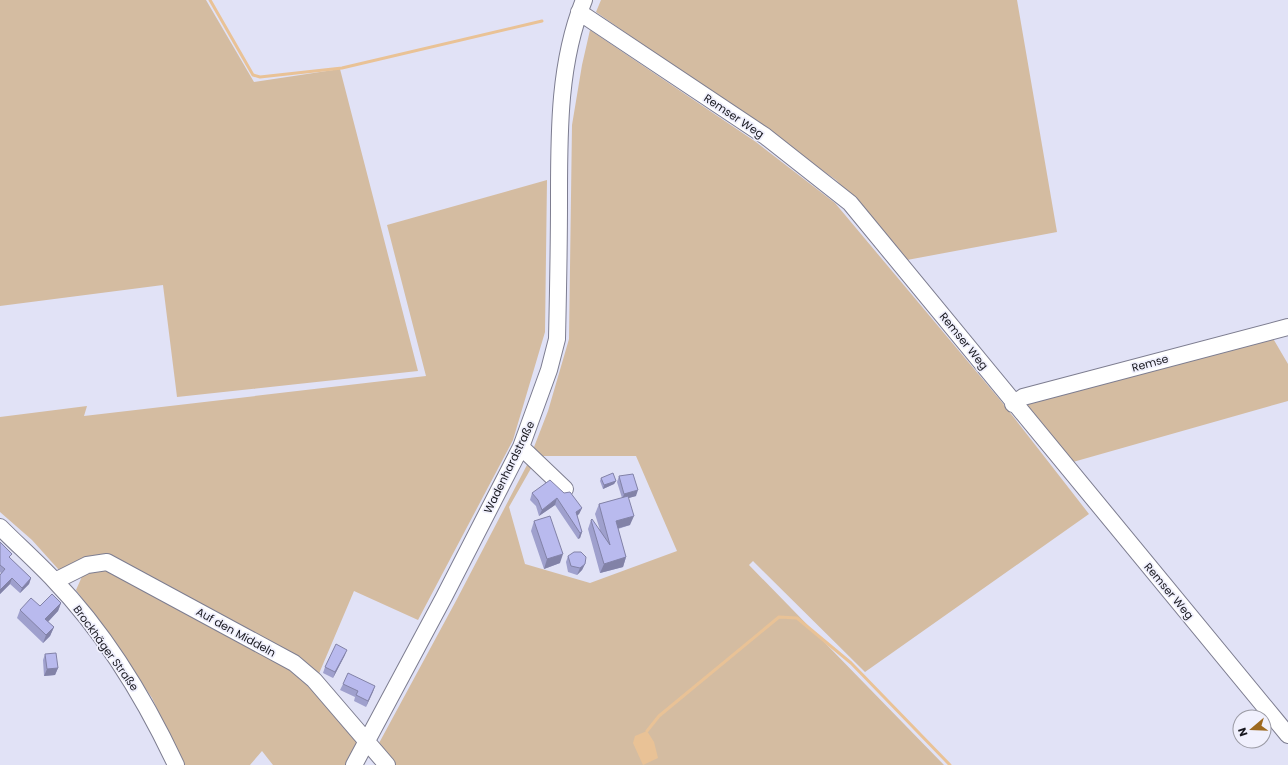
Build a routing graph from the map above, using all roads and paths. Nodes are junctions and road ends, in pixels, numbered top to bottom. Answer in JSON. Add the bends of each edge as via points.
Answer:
{"nodes":[{"id":1,"x":582,"y":6,"type":"edge"},
{"id":2,"x":1288,"y":327,"type":"edge"},
{"id":3,"x":1013,"y":404,"type":"junction"},
{"id":4,"x":521,"y":447,"type":"junction"},
{"id":5,"x":565,"y":490,"type":"dead end"},
{"id":6,"x":0,"y":527,"type":"edge"},
{"id":7,"x":55,"y":581,"type":"junction"},
{"id":8,"x":1288,"y":735,"type":"edge"},
{"id":9,"x":367,"y":742,"type":"junction"},
{"id":10,"x":176,"y":765,"type":"edge"},
{"id":11,"x":354,"y":765,"type":"edge"},
{"id":12,"x":387,"y":765,"type":"edge"}],
"edges":[{"from":1,"to":3,"type":"street","name":"Remser Weg","via":[[765,136],[850,203],[954,327]]},
{"from":1,"to":4,"type":"street","name":"Wadenhardstraße","via":[[566,67],[559,127],[557,339]]},
{"from":2,"to":3,"type":"street","name":"Remse","via":[[1023,397]]},
{"from":3,"to":8,"type":"street","name":"Remser Weg"},
{"from":4,"to":5,"type":"street"},
{"from":4,"to":9,"type":"street","name":"Wadenhardstraße"},
{"from":6,"to":7,"type":"street","name":"Brockhäger Straße"},
{"from":7,"to":9,"type":"street","name":"Auf den Middeln","via":[[87,565],[107,562],[294,664],[314,680]]},
{"from":7,"to":10,"type":"street","name":"Brockhäger Straße","via":[[97,632],[137,690]]},
{"from":9,"to":11,"type":"street","name":"Wadenhardstraße"},
{"from":9,"to":12,"type":"street","name":"Auf den Middeln"}]}
